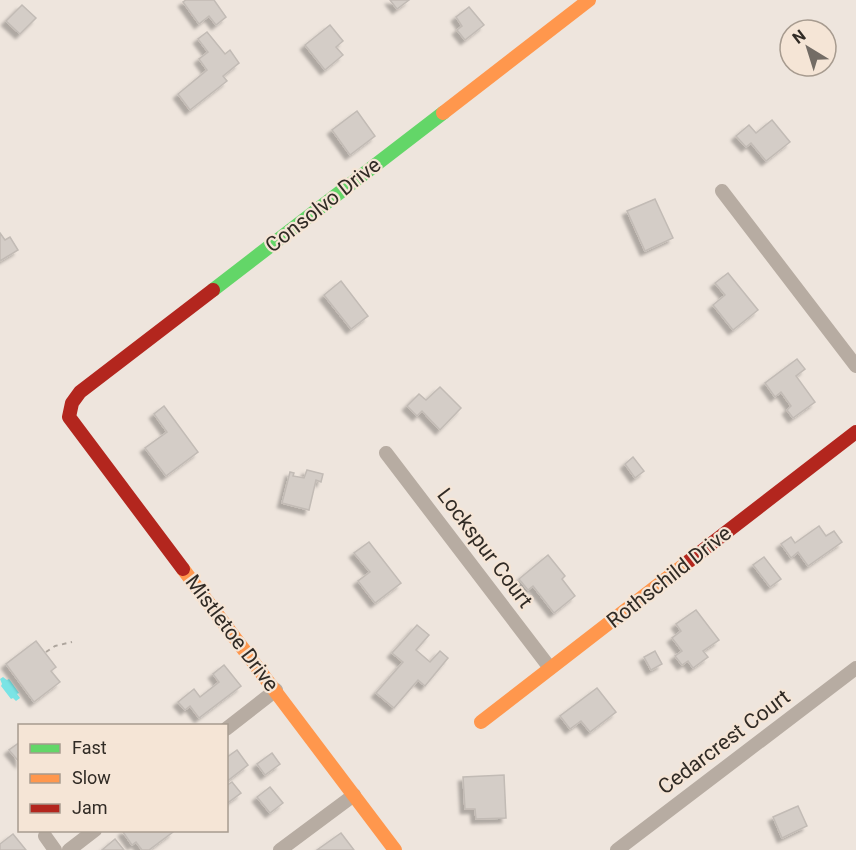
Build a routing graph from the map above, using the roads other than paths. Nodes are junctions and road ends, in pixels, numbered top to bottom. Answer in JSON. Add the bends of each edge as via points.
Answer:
{"nodes":[{"id":1,"x":588,"y":0,"type":"edge"},
{"id":2,"x":722,"y":191,"type":"dead end"},
{"id":3,"x":856,"y":366,"type":"edge"},
{"id":4,"x":69,"y":417,"type":"joint"},
{"id":5,"x":856,"y":432,"type":"edge"},
{"id":6,"x":387,"y":453,"type":"dead end"},
{"id":7,"x":550,"y":668,"type":"junction"},
{"id":8,"x":856,"y":668,"type":"edge"},
{"id":9,"x":276,"y":690,"type":"junction"},
{"id":10,"x":481,"y":722,"type":"dead end"},
{"id":11,"x":228,"y":727,"type":"edge"},
{"id":12,"x":354,"y":795,"type":"junction"},
{"id":13,"x":93,"y":832,"type":"edge"},
{"id":14,"x":45,"y":836,"type":"dead end"},
{"id":15,"x":55,"y":850,"type":"edge"},
{"id":16,"x":69,"y":850,"type":"edge"},
{"id":17,"x":280,"y":850,"type":"edge"},
{"id":18,"x":395,"y":850,"type":"edge"},
{"id":19,"x":617,"y":850,"type":"edge"}],
"edges":[{"from":1,"to":4,"type":"street","name":"Consolvo Drive","via":[[80,392]]},
{"from":2,"to":3,"type":"street"},
{"from":4,"to":9,"type":"street","name":"Mistletoe Drive"},
{"from":5,"to":7,"type":"street","name":"Rothschild Drive"},
{"from":6,"to":7,"type":"street","name":"Lockspur Court"},
{"from":7,"to":10,"type":"street","name":"Rothschild Drive"},
{"from":8,"to":19,"type":"street","name":"Cedarcrest Court"},
{"from":9,"to":11,"type":"street"},
{"from":9,"to":12,"type":"street","name":"Mistletoe Drive"},
{"from":12,"to":17,"type":"street"},
{"from":12,"to":18,"type":"street","name":"Mistletoe Drive"},
{"from":13,"to":16,"type":"street"},
{"from":14,"to":15,"type":"street"}]}
